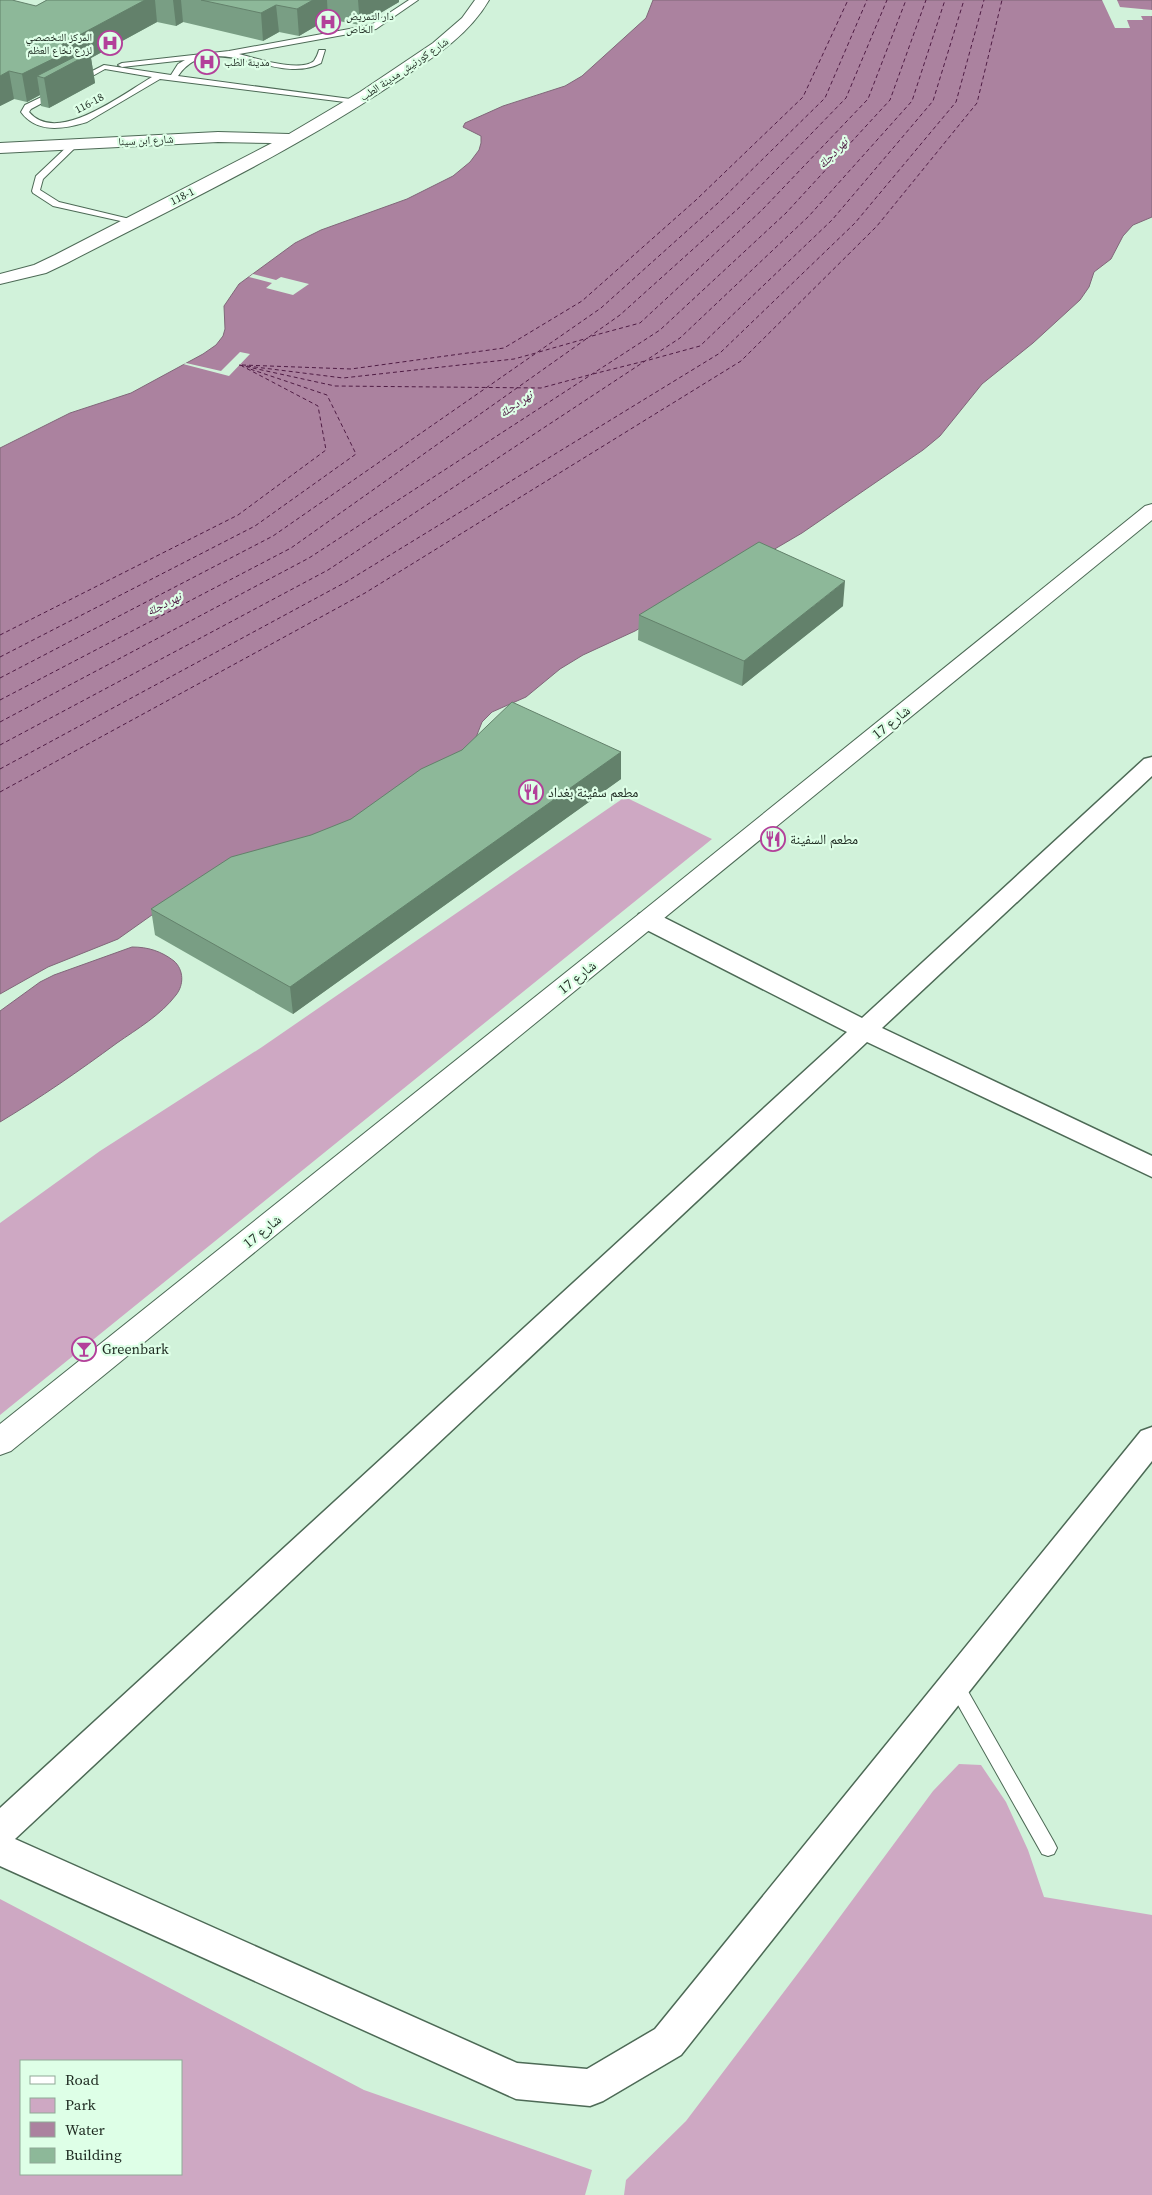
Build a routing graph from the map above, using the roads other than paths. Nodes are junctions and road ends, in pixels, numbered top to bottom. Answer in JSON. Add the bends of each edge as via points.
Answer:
{"nodes":[{"id":1,"x":414,"y":0,"type":"edge"},
{"id":2,"x":482,"y":0,"type":"edge"},
{"id":3,"x":322,"y":52,"type":"dead end"},
{"id":4,"x":229,"y":53,"type":"junction"},
{"id":5,"x":196,"y":57,"type":"junction"},
{"id":6,"x":104,"y":67,"type":"junction"},
{"id":7,"x":159,"y":76,"type":"junction"},
{"id":8,"x":173,"y":78,"type":"junction"},
{"id":9,"x":69,"y":85,"type":"edge"},
{"id":10,"x":60,"y":90,"type":"edge"},
{"id":11,"x":353,"y":95,"type":"junction"},
{"id":12,"x":292,"y":139,"type":"junction"},
{"id":13,"x":75,"y":144,"type":"junction"},
{"id":14,"x":0,"y":148,"type":"edge"},
{"id":15,"x":131,"y":222,"type":"junction"},
{"id":16,"x":0,"y":279,"type":"edge"},
{"id":17,"x":1152,"y":510,"type":"edge"},
{"id":18,"x":1152,"y":764,"type":"edge"},
{"id":19,"x":648,"y":920,"type":"junction"},
{"id":20,"x":864,"y":1030,"type":"junction"},
{"id":21,"x":1152,"y":1168,"type":"edge"},
{"id":22,"x":0,"y":1442,"type":"edge"},
{"id":23,"x":1151,"y":1442,"type":"edge"},
{"id":24,"x":955,"y":1684,"type":"junction"},
{"id":25,"x":0,"y":1830,"type":"edge"},
{"id":26,"x":1048,"y":1848,"type":"dead end"},
{"id":27,"x":0,"y":1849,"type":"edge"}],
"edges":[{"from":1,"to":4,"type":"lane","via":[[373,27]]},
{"from":2,"to":11,"type":"street","name":"شارع كورنيش مدينة الطب","via":[[451,37]]},
{"from":3,"to":4,"type":"lane","via":[[318,61],[296,67],[272,65]]},
{"from":4,"to":5,"type":"lane"},
{"from":5,"to":6,"type":"lane"},
{"from":5,"to":8,"type":"lane","via":[[181,66]]},
{"from":6,"to":7,"type":"lane"},
{"from":6,"to":9,"type":"lane","name":"116-18"},
{"from":7,"to":8,"type":"lane"},
{"from":7,"to":10,"type":"lane","name":"116-18","via":[[74,124],[44,124],[28,118],[25,112],[28,107]]},
{"from":8,"to":11,"type":"lane"},
{"from":11,"to":12,"type":"street","name":"118-1"},
{"from":12,"to":13,"type":"street","name":"شارع ابن سينا","via":[[218,137]]},
{"from":12,"to":15,"type":"street","name":"118-1"},
{"from":13,"to":14,"type":"street","name":"شارع ابن سينا"},
{"from":13,"to":15,"type":"lane","via":[[39,178],[36,191],[56,204]]},
{"from":15,"to":16,"type":"street","name":"118-1","via":[[40,269]]},
{"from":17,"to":19,"type":"street","name":"شارع 17"},
{"from":18,"to":20,"type":"street"},
{"from":19,"to":20,"type":"street"},
{"from":19,"to":22,"type":"street","name":"شارع 17"},
{"from":20,"to":21,"type":"street"},
{"from":20,"to":25,"type":"street"},
{"from":23,"to":24,"type":"street"},
{"from":24,"to":26,"type":"lane"},
{"from":24,"to":27,"type":"street","via":[[668,2042],[590,2088],[516,2081]]}]}
